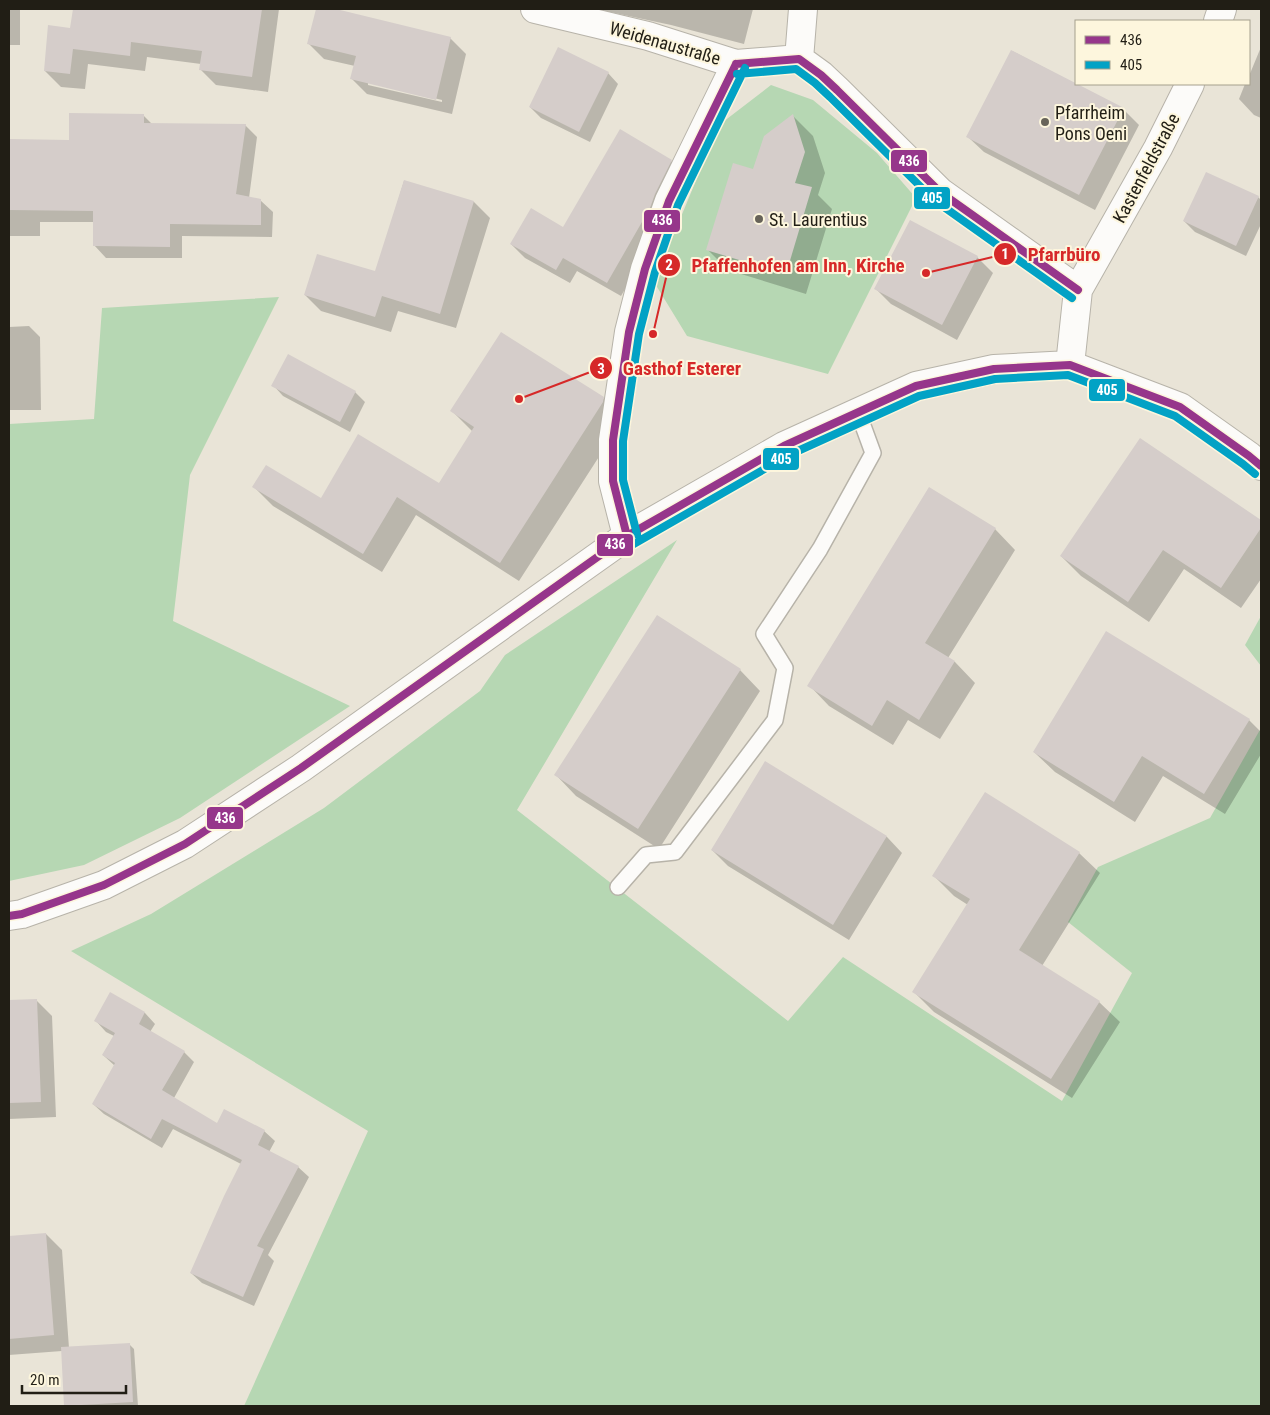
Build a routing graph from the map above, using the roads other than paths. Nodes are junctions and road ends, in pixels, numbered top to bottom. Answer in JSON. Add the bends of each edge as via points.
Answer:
{"nodes":[{"id":1,"x":534,"y":9,"type":"edge"},
{"id":2,"x":803,"y":9,"type":"edge"},
{"id":3,"x":799,"y":59,"type":"junction"},
{"id":4,"x":736,"y":64,"type":"junction"},
{"id":5,"x":1190,"y":85,"type":"edge"},
{"id":6,"x":1078,"y":290,"type":"junction"},
{"id":7,"x":1070,"y":364,"type":"junction"},
{"id":8,"x":858,"y":412,"type":"junction"},
{"id":9,"x":1261,"y":466,"type":"edge"},
{"id":10,"x":627,"y":536,"type":"junction"},
{"id":11,"x":618,"y":888,"type":"dead end"},
{"id":12,"x":9,"y":916,"type":"edge"}],
"edges":[{"from":1,"to":4,"type":"street","name":"Weidenaustraße","via":[[648,36]]},
{"from":2,"to":3,"type":"street"},
{"from":3,"to":4,"type":"street"},
{"from":3,"to":6,"type":"street","via":[[837,90],[940,192]]},
{"from":4,"to":10,"type":"street","via":[[669,201],[645,269],[629,332],[613,440],[613,481]]},
{"from":5,"to":6,"type":"street","name":"Kastenfeldstraße"},
{"from":6,"to":7,"type":"street","name":"Kastenfeldstraße"},
{"from":7,"to":8,"type":"street","via":[[994,369],[916,386]]},
{"from":7,"to":9,"type":"street","via":[[1180,407]]},
{"from":8,"to":10,"type":"street","via":[[784,446]]},
{"from":8,"to":11,"type":"lane","via":[[873,453],[820,549],[764,634],[785,668],[775,720],[675,852],[646,855]]},
{"from":10,"to":12,"type":"street","via":[[301,768],[185,844],[104,885]]}]}
